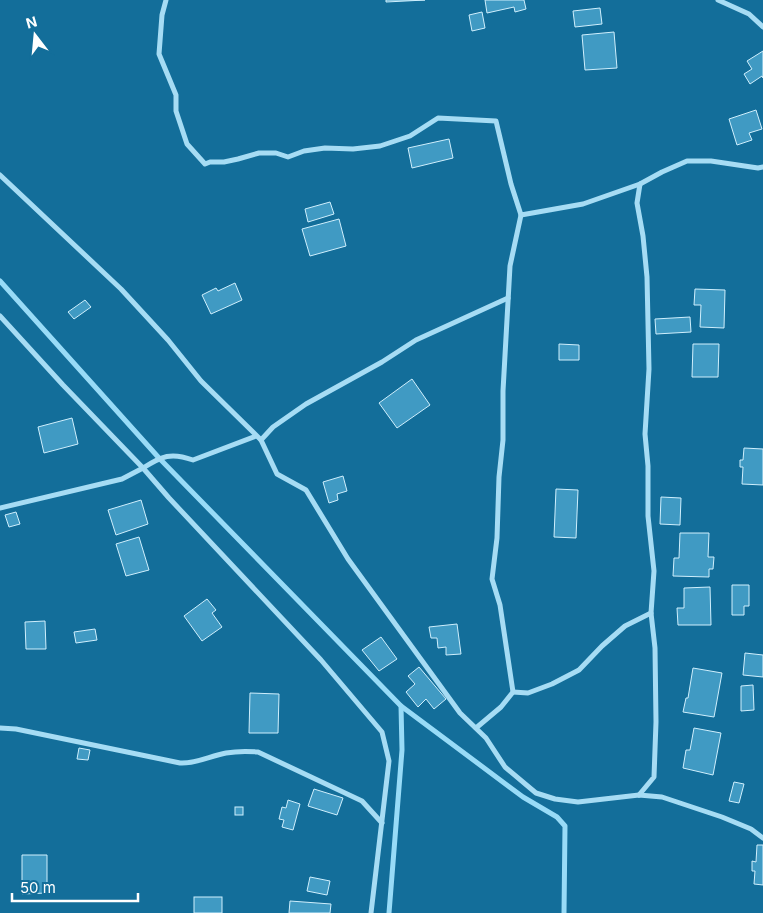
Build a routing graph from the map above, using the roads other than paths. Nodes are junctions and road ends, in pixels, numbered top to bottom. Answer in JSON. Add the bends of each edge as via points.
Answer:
{"nodes":[{"id":1,"x":166,"y":0,"type":"edge"},
{"id":2,"x":718,"y":0,"type":"edge"},
{"id":3,"x":763,"y":28,"type":"edge"},
{"id":4,"x":763,"y":167,"type":"edge"},
{"id":5,"x":0,"y":175,"type":"edge"},
{"id":6,"x":640,"y":184,"type":"junction"},
{"id":7,"x":521,"y":215,"type":"junction"},
{"id":8,"x":508,"y":298,"type":"junction"},
{"id":9,"x":0,"y":316,"type":"edge"},
{"id":10,"x":3,"y":322,"type":"edge"},
{"id":11,"x":259,"y":438,"type":"junction"},
{"id":12,"x":143,"y":468,"type":"junction"},
{"id":13,"x":0,"y":508,"type":"edge"},
{"id":14,"x":651,"y":613,"type":"junction"},
{"id":15,"x":513,"y":692,"type":"junction"},
{"id":16,"x":0,"y":728,"type":"edge"},
{"id":17,"x":476,"y":728,"type":"junction"},
{"id":18,"x":639,"y":795,"type":"junction"},
{"id":19,"x":382,"y":823,"type":"junction"},
{"id":20,"x":763,"y":838,"type":"edge"},
{"id":21,"x":371,"y":913,"type":"edge"}],
"edges":[{"from":1,"to":7,"type":"street","via":[[160,54],[176,95],[176,111],[187,144],[205,164],[258,152],[288,157],[325,148],[380,146],[410,136],[438,118],[496,121]]},
{"from":2,"to":3,"type":"street","via":[[749,14]]},
{"from":4,"to":6,"type":"street","via":[[687,161]]},
{"from":5,"to":11,"type":"street","via":[[121,289],[201,381]]},
{"from":6,"to":7,"type":"street","via":[[583,204]]},
{"from":6,"to":14,"type":"street","via":[[637,203],[647,277],[649,369],[646,434],[648,516],[654,571]]},
{"from":7,"to":8,"type":"street","via":[[510,266]]},
{"from":8,"to":11,"type":"street","via":[[416,340],[306,404]]},
{"from":8,"to":15,"type":"street","via":[[503,440],[492,579],[500,605]]},
{"from":9,"to":10,"type":"street"},
{"from":10,"to":12,"type":"street"},
{"from":11,"to":12,"type":"street","via":[[193,460],[180,455],[159,458]]},
{"from":11,"to":17,"type":"street","via":[[277,474],[306,490],[348,559],[460,712]]},
{"from":12,"to":13,"type":"street","via":[[122,479]]},
{"from":12,"to":19,"type":"street","via":[[321,660],[382,732],[389,761]]},
{"from":14,"to":15,"type":"street","via":[[625,626],[579,670],[528,692]]},
{"from":14,"to":18,"type":"street","via":[[655,648],[654,778]]},
{"from":15,"to":17,"type":"street"},
{"from":16,"to":19,"type":"street","via":[[190,764],[225,753],[258,752],[362,802]]},
{"from":17,"to":18,"type":"street","via":[[504,767],[536,792],[554,799],[578,802]]},
{"from":18,"to":20,"type":"street","via":[[662,797],[722,817],[751,828]]},
{"from":19,"to":21,"type":"street"}]}
